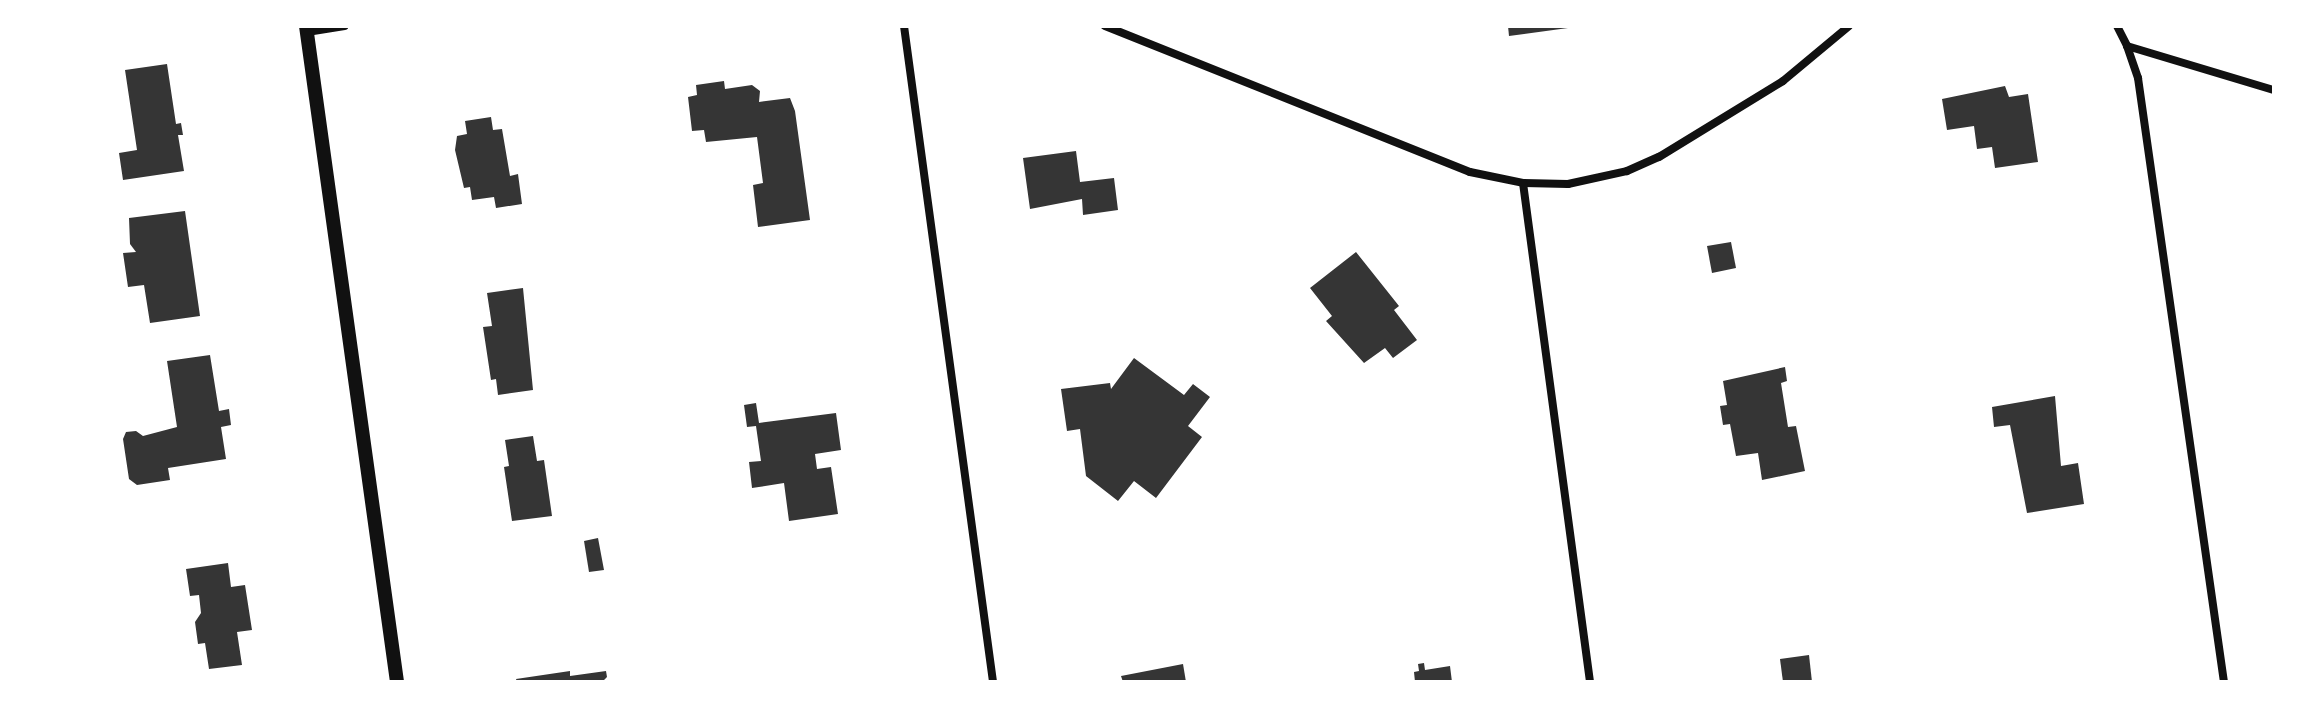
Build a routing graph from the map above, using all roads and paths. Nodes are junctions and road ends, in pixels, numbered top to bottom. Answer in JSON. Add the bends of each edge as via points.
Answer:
{"nodes":[{"id":1,"x":345,"y":26,"type":"edge"},
{"id":2,"x":904,"y":26,"type":"edge"},
{"id":3,"x":1105,"y":26,"type":"edge"},
{"id":4,"x":1849,"y":26,"type":"edge"},
{"id":5,"x":2117,"y":26,"type":"edge"},
{"id":6,"x":306,"y":29,"type":"edge"},
{"id":7,"x":2127,"y":46,"type":"junction"},
{"id":8,"x":2274,"y":90,"type":"edge"},
{"id":9,"x":1523,"y":183,"type":"junction"},
{"id":10,"x":397,"y":682,"type":"edge"},
{"id":11,"x":993,"y":682,"type":"edge"},
{"id":12,"x":1590,"y":682,"type":"edge"},
{"id":13,"x":2224,"y":682,"type":"edge"}],
"edges":[{"from":1,"to":6,"type":"street"},
{"from":2,"to":11,"type":"street"},
{"from":3,"to":9,"type":"street","via":[[1470,172]]},
{"from":4,"to":9,"type":"street","via":[[1783,81],[1659,157],[1627,171],[1568,184]]},
{"from":5,"to":7,"type":"street"},
{"from":6,"to":10,"type":"street"},
{"from":7,"to":8,"type":"street"},
{"from":7,"to":13,"type":"street","via":[[2138,78]]},
{"from":9,"to":12,"type":"street"}]}
